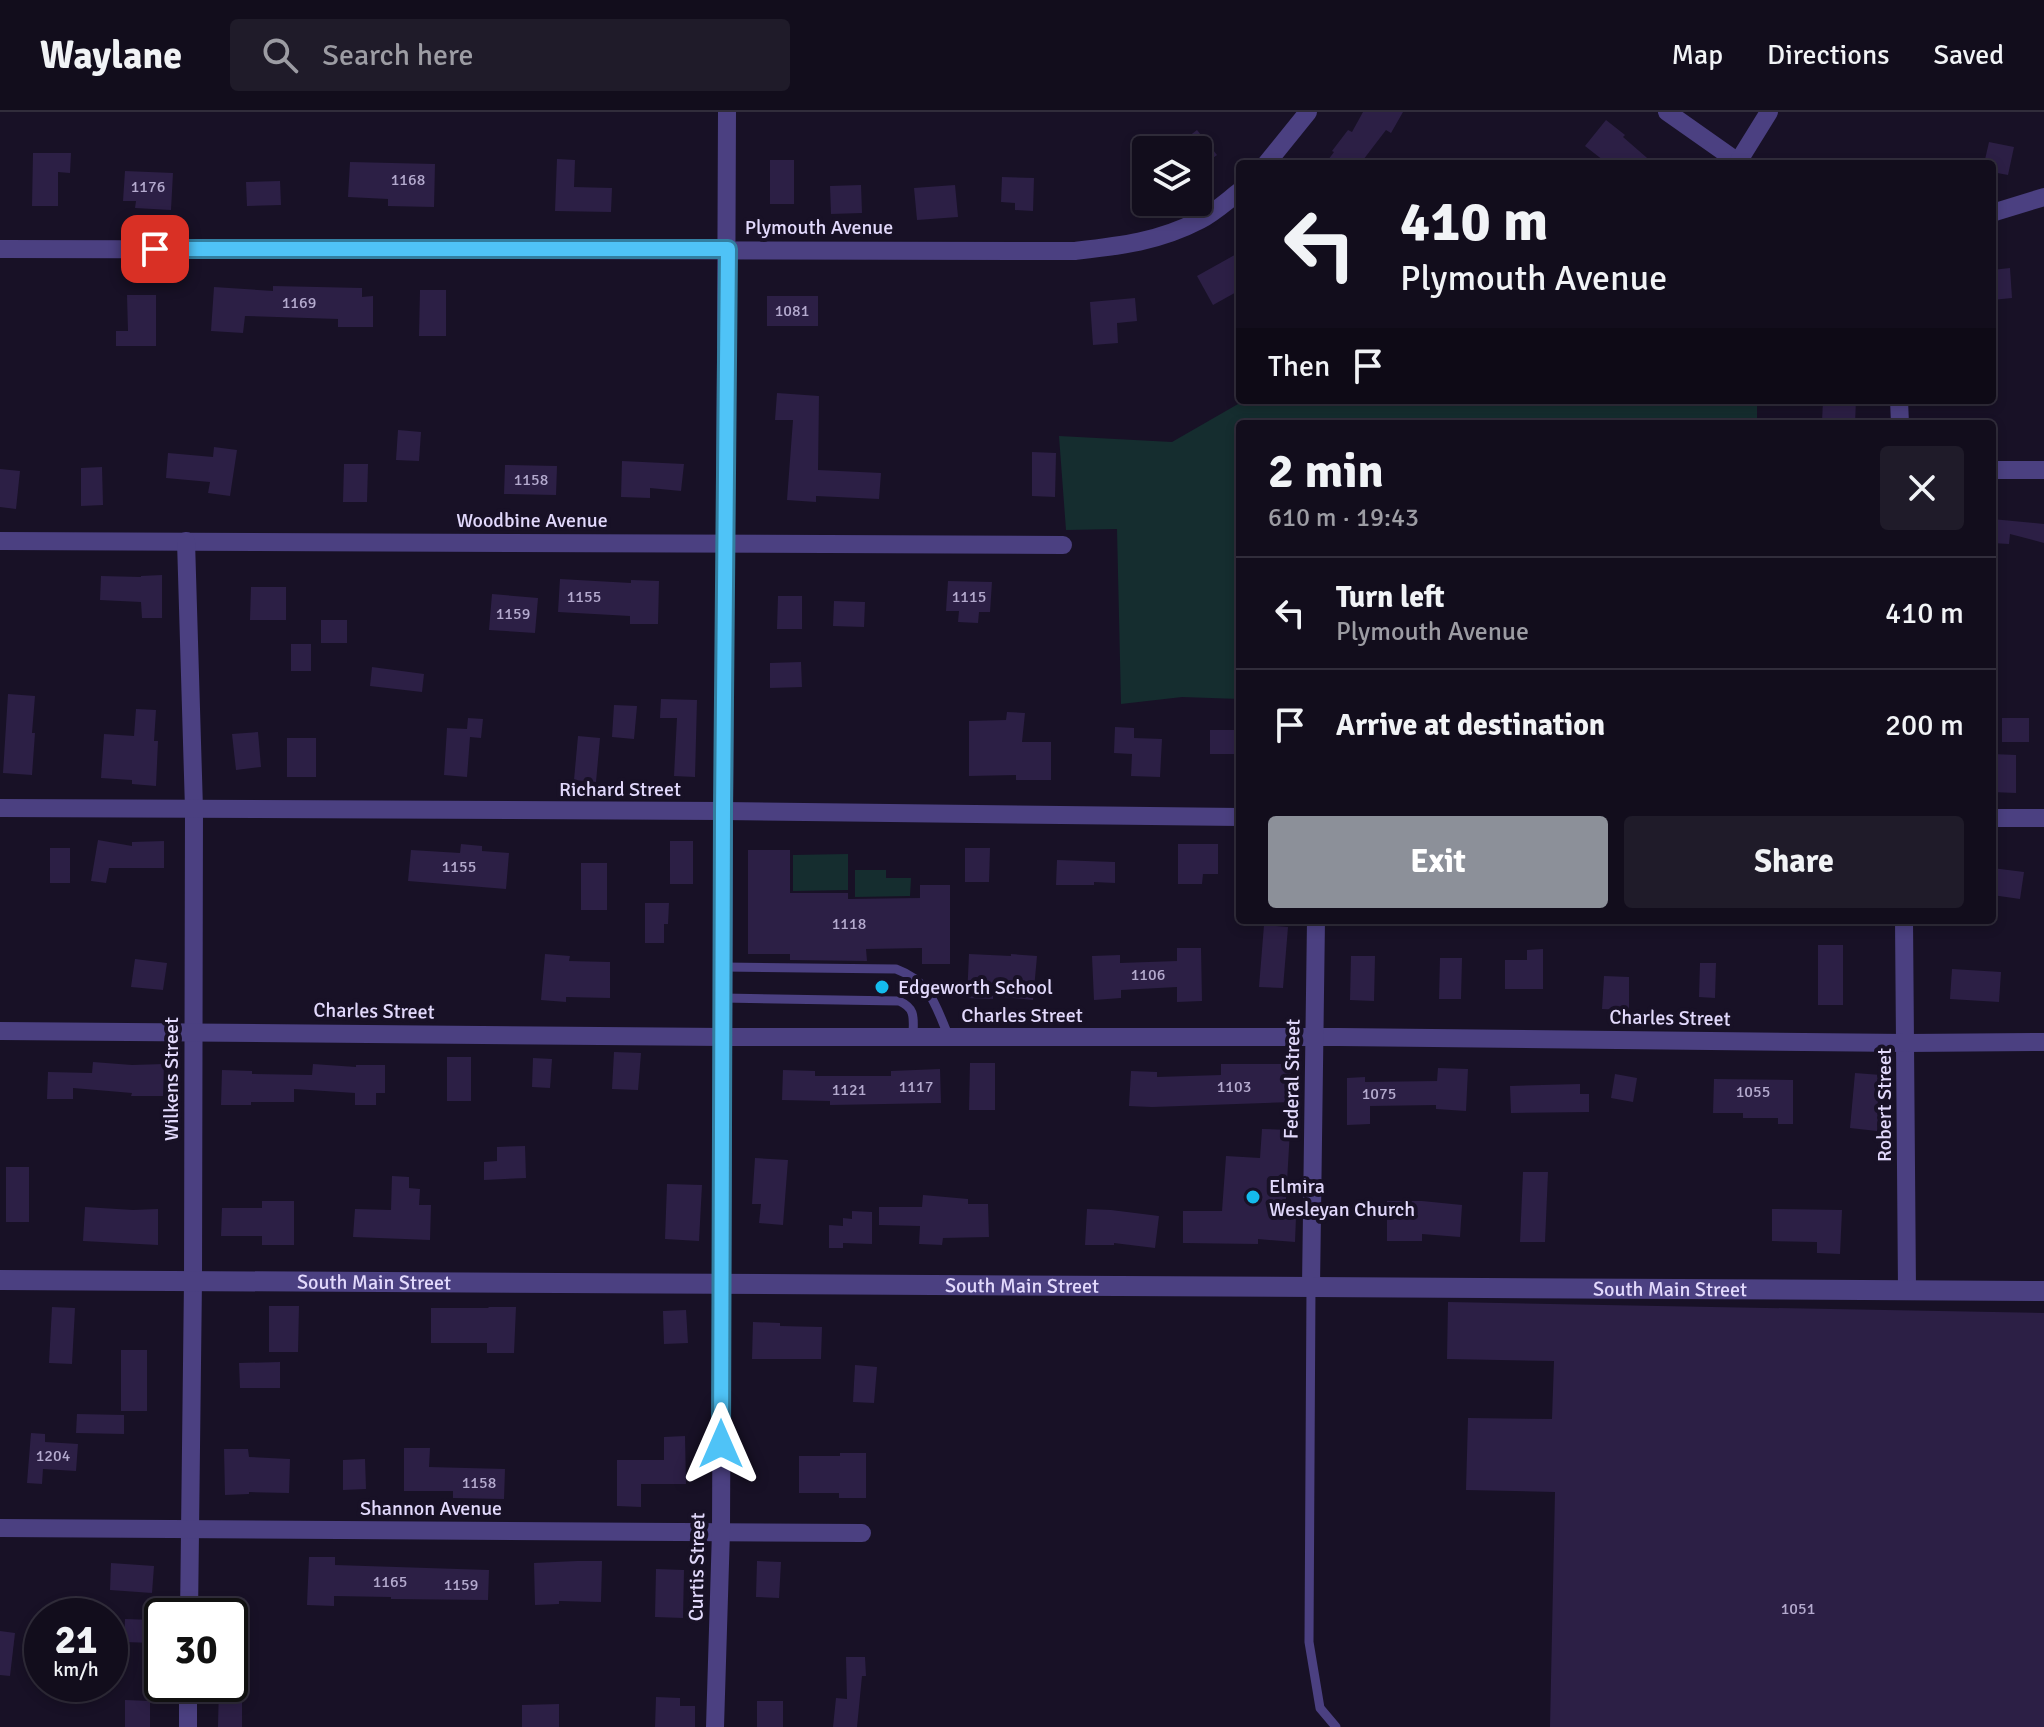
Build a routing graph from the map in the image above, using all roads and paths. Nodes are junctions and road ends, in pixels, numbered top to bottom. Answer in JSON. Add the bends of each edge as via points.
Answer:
{"nodes":[{"id":1,"x":727,"y":112,"type":"edge"},
{"id":2,"x":1308,"y":112,"type":"edge"},
{"id":3,"x":1667,"y":112,"type":"edge"},
{"id":4,"x":1769,"y":112,"type":"edge"},
{"id":5,"x":1269,"y":160,"type":"edge"},
{"id":6,"x":1735,"y":160,"type":"edge"},
{"id":7,"x":1741,"y":160,"type":"edge"},
{"id":8,"x":1236,"y":194,"type":"edge"},
{"id":9,"x":2044,"y":197,"type":"edge"},
{"id":10,"x":1996,"y":212,"type":"edge"},
{"id":11,"x":0,"y":249,"type":"edge"},
{"id":12,"x":728,"y":249,"type":"junction"},
{"id":13,"x":1996,"y":470,"type":"edge"},
{"id":14,"x":2044,"y":470,"type":"edge"},
{"id":15,"x":0,"y":541,"type":"edge"},
{"id":16,"x":186,"y":541,"type":"junction"},
{"id":17,"x":725,"y":542,"type":"junction"},
{"id":18,"x":1063,"y":545,"type":"dead end"},
{"id":19,"x":0,"y":808,"type":"edge"},
{"id":20,"x":194,"y":809,"type":"junction"},
{"id":21,"x":723,"y":811,"type":"junction"},
{"id":22,"x":1236,"y":817,"type":"edge"},
{"id":23,"x":1996,"y":818,"type":"edge"},
{"id":24,"x":2044,"y":818,"type":"edge"},
{"id":25,"x":1316,"y":924,"type":"edge"},
{"id":26,"x":1904,"y":924,"type":"edge"},
{"id":27,"x":723,"y":967,"type":"junction"},
{"id":28,"x":723,"y":998,"type":"junction"},
{"id":29,"x":0,"y":1031,"type":"edge"},
{"id":30,"x":193,"y":1032,"type":"junction"},
{"id":31,"x":723,"y":1037,"type":"junction"},
{"id":32,"x":913,"y":1037,"type":"junction"},
{"id":33,"x":949,"y":1037,"type":"junction"},
{"id":34,"x":1315,"y":1037,"type":"junction"},
{"id":35,"x":2044,"y":1042,"type":"edge"},
{"id":36,"x":1906,"y":1043,"type":"junction"},
{"id":37,"x":0,"y":1280,"type":"edge"},
{"id":38,"x":193,"y":1280,"type":"junction"},
{"id":39,"x":722,"y":1283,"type":"junction"},
{"id":40,"x":1311,"y":1286,"type":"junction"},
{"id":41,"x":1907,"y":1290,"type":"junction"},
{"id":42,"x":2044,"y":1291,"type":"edge"},
{"id":43,"x":0,"y":1528,"type":"edge"},
{"id":44,"x":189,"y":1530,"type":"junction"},
{"id":45,"x":721,"y":1531,"type":"junction"},
{"id":46,"x":862,"y":1533,"type":"dead end"},
{"id":47,"x":189,"y":1598,"type":"edge"},
{"id":48,"x":188,"y":1702,"type":"edge"},
{"id":49,"x":188,"y":1727,"type":"edge"},
{"id":50,"x":715,"y":1727,"type":"edge"},
{"id":51,"x":1336,"y":1727,"type":"edge"}],
"edges":[{"from":1,"to":12,"type":"street","name":"Curtis Street"},
{"from":2,"to":5,"type":"street"},
{"from":3,"to":6,"type":"street"},
{"from":4,"to":7,"type":"street"},
{"from":8,"to":12,"type":"street","name":"Plymouth Avenue","via":[[1202,219],[1154,239],[1074,251]]},
{"from":9,"to":10,"type":"street"},
{"from":11,"to":12,"type":"street","name":"Plymouth Avenue"},
{"from":12,"to":17,"type":"street","name":"Curtis Street"},
{"from":13,"to":14,"type":"street"},
{"from":15,"to":16,"type":"street","name":"Woodbine Avenue"},
{"from":16,"to":17,"type":"street","name":"Woodbine Avenue"},
{"from":16,"to":20,"type":"street","name":"Wilkens Street"},
{"from":17,"to":18,"type":"street","name":"Woodbine Avenue"},
{"from":17,"to":21,"type":"street","name":"Curtis Street"},
{"from":19,"to":20,"type":"street","name":"Richard Street"},
{"from":20,"to":21,"type":"street","name":"Richard Street"},
{"from":20,"to":30,"type":"street","name":"Wilkens Street"},
{"from":21,"to":22,"type":"street","name":"Richard Street"},
{"from":21,"to":27,"type":"street","name":"Curtis Street"},
{"from":23,"to":24,"type":"street"},
{"from":25,"to":34,"type":"street","name":"Federal Street"},
{"from":26,"to":36,"type":"street","name":"Robert Street"},
{"from":27,"to":28,"type":"street","name":"Curtis Street"},
{"from":27,"to":33,"type":"lane","via":[[896,969],[923,984]]},
{"from":28,"to":31,"type":"street","name":"Curtis Street"},
{"from":28,"to":32,"type":"lane","via":[[899,1001],[913,1013]]},
{"from":29,"to":30,"type":"street","name":"Charles Street"},
{"from":30,"to":31,"type":"street","name":"Charles Street"},
{"from":30,"to":38,"type":"street","name":"Wilkens Street"},
{"from":31,"to":32,"type":"street","name":"Charles Street"},
{"from":31,"to":39,"type":"street","name":"Curtis Street"},
{"from":32,"to":33,"type":"street","name":"Charles Street"},
{"from":33,"to":34,"type":"street","name":"Charles Street"},
{"from":34,"to":36,"type":"street","name":"Charles Street"},
{"from":34,"to":40,"type":"street","name":"Federal Street"},
{"from":35,"to":36,"type":"street","name":"Charles Street"},
{"from":36,"to":41,"type":"street","name":"Robert Street"},
{"from":37,"to":38,"type":"street","name":"South Main Street"},
{"from":38,"to":39,"type":"street","name":"South Main Street"},
{"from":38,"to":44,"type":"street","name":"Wilkens Street"},
{"from":39,"to":40,"type":"street","name":"South Main Street"},
{"from":39,"to":45,"type":"street","name":"Curtis Street"},
{"from":40,"to":41,"type":"street","name":"South Main Street"},
{"from":40,"to":51,"type":"lane","via":[[1309,1642],[1320,1708]]},
{"from":41,"to":42,"type":"street","name":"South Main Street"},
{"from":43,"to":44,"type":"street","name":"Shannon Avenue"},
{"from":44,"to":45,"type":"street","name":"Shannon Avenue"},
{"from":44,"to":47,"type":"street","name":"Wilkens Street"},
{"from":45,"to":46,"type":"street","name":"Shannon Avenue"},
{"from":45,"to":50,"type":"street","name":"Curtis Street"},
{"from":48,"to":49,"type":"street"}]}
